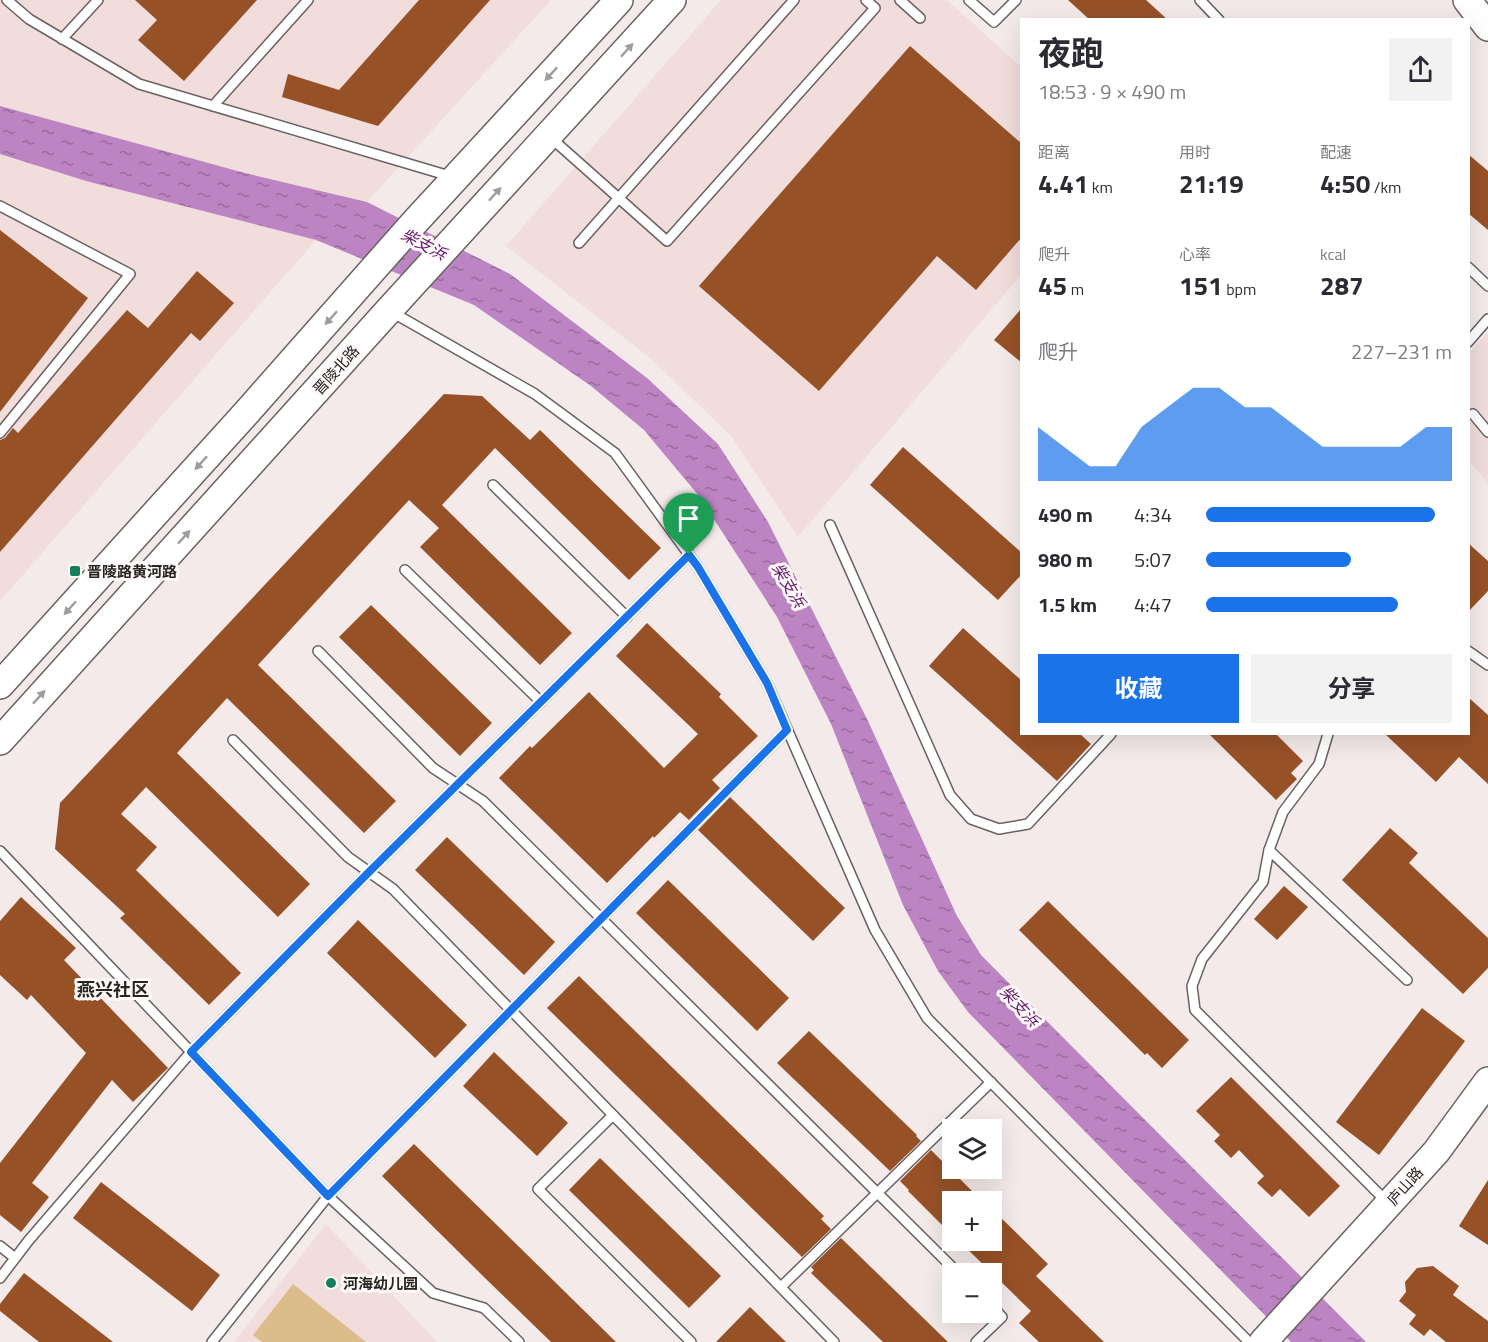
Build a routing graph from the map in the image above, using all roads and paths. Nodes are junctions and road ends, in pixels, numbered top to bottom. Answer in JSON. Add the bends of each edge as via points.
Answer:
{"nodes":[{"id":1,"x":7,"y":0,"type":"edge"},
{"id":2,"x":98,"y":0,"type":"edge"},
{"id":3,"x":308,"y":0,"type":"edge"},
{"id":4,"x":619,"y":0,"type":"edge"},
{"id":5,"x":672,"y":0,"type":"edge"},
{"id":6,"x":794,"y":0,"type":"edge"},
{"id":7,"x":866,"y":0,"type":"edge"},
{"id":8,"x":900,"y":0,"type":"edge"},
{"id":9,"x":969,"y":0,"type":"edge"},
{"id":10,"x":1016,"y":0,"type":"edge"},
{"id":11,"x":1200,"y":0,"type":"edge"},
{"id":12,"x":1467,"y":0,"type":"edge"},
{"id":13,"x":920,"y":18,"type":"dead end"},
{"id":14,"x":1218,"y":18,"type":"edge"},
{"id":15,"x":1488,"y":27,"type":"edge"},
{"id":16,"x":62,"y":39,"type":"junction"},
{"id":17,"x":213,"y":106,"type":"junction"},
{"id":18,"x":549,"y":136,"type":"junction"},
{"id":19,"x":456,"y":178,"type":"junction"},
{"id":20,"x":619,"y":198,"type":"junction"},
{"id":21,"x":0,"y":206,"type":"edge"},
{"id":22,"x":579,"y":243,"type":"dead end"},
{"id":23,"x":1470,"y":269,"type":"edge"},
{"id":24,"x":1488,"y":286,"type":"edge"},
{"id":25,"x":389,"y":310,"type":"junction"},
{"id":26,"x":1488,"y":319,"type":"edge"},
{"id":27,"x":1470,"y":340,"type":"edge"},
{"id":28,"x":1473,"y":414,"type":"dead end"},
{"id":29,"x":1488,"y":432,"type":"edge"},
{"id":30,"x":0,"y":433,"type":"edge"},
{"id":31,"x":493,"y":486,"type":"dead end"},
{"id":32,"x":830,"y":525,"type":"dead end"},
{"id":33,"x":689,"y":555,"type":"junction"},
{"id":34,"x":405,"y":570,"type":"dead end"},
{"id":35,"x":627,"y":617,"type":"junction"},
{"id":36,"x":318,"y":651,"type":"dead end"},
{"id":37,"x":1470,"y":652,"type":"edge"},
{"id":38,"x":1488,"y":665,"type":"edge"},
{"id":39,"x":0,"y":685,"type":"edge"},
{"id":40,"x":541,"y":702,"type":"junction"},
{"id":41,"x":787,"y":730,"type":"junction"},
{"id":42,"x":1110,"y":735,"type":"edge"},
{"id":43,"x":1328,"y":735,"type":"edge"},
{"id":44,"x":233,"y":740,"type":"dead end"},
{"id":45,"x":0,"y":741,"type":"edge"},
{"id":46,"x":458,"y":784,"type":"junction"},
{"id":47,"x":1269,"y":850,"type":"junction"},
{"id":48,"x":0,"y":851,"type":"edge"},
{"id":49,"x":369,"y":872,"type":"junction"},
{"id":50,"x":601,"y":918,"type":"junction"},
{"id":51,"x":1407,"y":980,"type":"dead end"},
{"id":52,"x":511,"y":1010,"type":"junction"},
{"id":53,"x":191,"y":1052,"type":"junction"},
{"id":54,"x":1488,"y":1081,"type":"edge"},
{"id":55,"x":991,"y":1082,"type":"junction"},
{"id":56,"x":613,"y":1115,"type":"junction"},
{"id":57,"x":878,"y":1193,"type":"junction"},
{"id":58,"x":328,"y":1196,"type":"junction"},
{"id":59,"x":1389,"y":1204,"type":"junction"},
{"id":60,"x":0,"y":1246,"type":"edge"},
{"id":61,"x":15,"y":1258,"type":"junction"},
{"id":62,"x":948,"y":1263,"type":"edge"},
{"id":63,"x":0,"y":1278,"type":"edge"},
{"id":64,"x":781,"y":1287,"type":"junction"},
{"id":65,"x":996,"y":1323,"type":"edge"},
{"id":66,"x":984,"y":1334,"type":"junction"},
{"id":67,"x":1259,"y":1341,"type":"edge"},
{"id":68,"x":212,"y":1342,"type":"edge"},
{"id":69,"x":519,"y":1342,"type":"edge"},
{"id":70,"x":691,"y":1342,"type":"edge"},
{"id":71,"x":834,"y":1342,"type":"edge"},
{"id":72,"x":976,"y":1342,"type":"edge"},
{"id":73,"x":992,"y":1342,"type":"edge"}],
"edges":[{"from":1,"to":16,"type":"lane"},
{"from":2,"to":16,"type":"lane"},
{"from":3,"to":17,"type":"lane"},
{"from":4,"to":19,"type":"main road","one_way":true},
{"from":18,"to":5,"type":"main road","name":"晋陵北路","one_way":true},
{"from":6,"to":20,"type":"lane"},
{"from":7,"to":20,"type":"lane","via":[[875,8],[667,241]]},
{"from":8,"to":13,"type":"lane"},
{"from":9,"to":10,"type":"lane","via":[[994,22]]},
{"from":11,"to":14,"type":"lane"},
{"from":12,"to":15,"type":"main road"},
{"from":16,"to":17,"type":"lane","via":[[139,84]]},
{"from":17,"to":19,"type":"lane"},
{"from":18,"to":20,"type":"lane"},
{"from":25,"to":18,"type":"main road","name":"晋陵北路","one_way":true},
{"from":19,"to":39,"type":"main road","one_way":true},
{"from":20,"to":22,"type":"lane"},
{"from":21,"to":30,"type":"lane","via":[[130,274]]},
{"from":23,"to":24,"type":"lane"},
{"from":25,"to":33,"type":"lane","via":[[535,394],[615,453]]},
{"from":45,"to":25,"type":"main road","name":"晋陵北路","one_way":true},
{"from":26,"to":27,"type":"lane"},
{"from":28,"to":29,"type":"lane"},
{"from":31,"to":35,"type":"lane"},
{"from":32,"to":42,"type":"lane","via":[[950,795],[971,819],[999,829],[1028,824]]},
{"from":33,"to":35,"type":"lane"},
{"from":33,"to":41,"type":"lane","via":[[767,683]]},
{"from":34,"to":40,"type":"lane"},
{"from":35,"to":40,"type":"lane"},
{"from":36,"to":46,"type":"lane","via":[[433,768]]},
{"from":37,"to":38,"type":"lane"},
{"from":40,"to":46,"type":"lane"},
{"from":41,"to":50,"type":"lane"},
{"from":41,"to":55,"type":"lane","via":[[875,930],[927,1017]]},
{"from":43,"to":47,"type":"lane","via":[[1319,764],[1283,812]]},
{"from":44,"to":49,"type":"lane","via":[[348,857]]},
{"from":46,"to":49,"type":"lane"},
{"from":46,"to":50,"type":"lane","via":[[483,801]]},
{"from":47,"to":51,"type":"lane"},
{"from":47,"to":59,"type":"lane","via":[[1263,882],[1202,959],[1192,986],[1195,1010]]},
{"from":48,"to":53,"type":"lane"},
{"from":49,"to":52,"type":"lane","via":[[393,889]]},
{"from":49,"to":53,"type":"lane"},
{"from":50,"to":52,"type":"lane"},
{"from":50,"to":57,"type":"lane"},
{"from":52,"to":56,"type":"lane"},
{"from":52,"to":58,"type":"lane"},
{"from":53,"to":58,"type":"lane"},
{"from":53,"to":61,"type":"lane"},
{"from":54,"to":59,"type":"main road","name":"庐山路","via":[[1436,1152]]},
{"from":55,"to":57,"type":"lane"},
{"from":55,"to":67,"type":"lane"},
{"from":56,"to":64,"type":"lane"},
{"from":56,"to":70,"type":"lane","via":[[538,1189]]},
{"from":57,"to":62,"type":"lane"},
{"from":57,"to":64,"type":"lane"},
{"from":58,"to":68,"type":"lane"},
{"from":58,"to":69,"type":"lane","via":[[433,1293],[484,1308]]},
{"from":59,"to":67,"type":"main road","name":"庐山路"},
{"from":60,"to":61,"type":"lane"},
{"from":61,"to":63,"type":"lane"},
{"from":64,"to":71,"type":"lane"},
{"from":65,"to":66,"type":"lane"},
{"from":66,"to":72,"type":"lane"},
{"from":66,"to":73,"type":"lane"}]}
